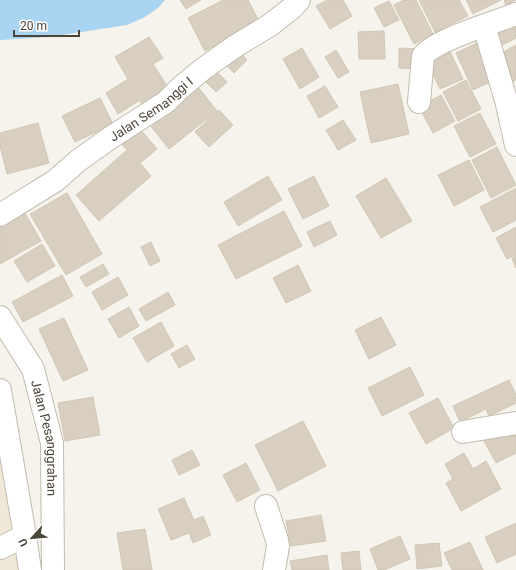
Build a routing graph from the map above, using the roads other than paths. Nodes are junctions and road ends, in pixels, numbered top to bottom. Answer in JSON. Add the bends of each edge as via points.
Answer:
{"nodes":[{"id":1,"x":299,"y":0,"type":"edge"},
{"id":2,"x":516,"y":14,"type":"edge"},
{"id":3,"x":484,"y":26,"type":"junction"},
{"id":4,"x":419,"y":102,"type":"dead end"},
{"id":5,"x":516,"y":145,"type":"edge"},
{"id":6,"x":0,"y":215,"type":"edge"},
{"id":7,"x":0,"y":317,"type":"edge"},
{"id":8,"x":0,"y":390,"type":"edge"},
{"id":9,"x":516,"y":423,"type":"edge"},
{"id":10,"x":463,"y":432,"type":"dead end"},
{"id":11,"x":266,"y":506,"type":"dead end"},
{"id":12,"x":25,"y":536,"type":"junction"},
{"id":13,"x":0,"y":548,"type":"edge"},
{"id":14,"x":30,"y":570,"type":"edge"},
{"id":15,"x":54,"y":570,"type":"edge"},
{"id":16,"x":274,"y":570,"type":"edge"}],
"edges":[{"from":1,"to":6,"type":"street","name":"Jalan Semanggi I","via":[[270,25],[203,69],[166,102],[85,155],[55,181]]},
{"from":2,"to":3,"type":"street"},
{"from":3,"to":4,"type":"street","via":[[441,42],[427,51],[424,56]]},
{"from":3,"to":5,"type":"street","via":[[506,100]]},
{"from":7,"to":15,"type":"street","name":"Jalan Pesanggrahan","via":[[33,369],[52,443]]},
{"from":8,"to":12,"type":"street"},
{"from":9,"to":10,"type":"street"},
{"from":11,"to":16,"type":"street","via":[[278,546]]},
{"from":12,"to":13,"type":"street"},
{"from":12,"to":14,"type":"street"}]}
